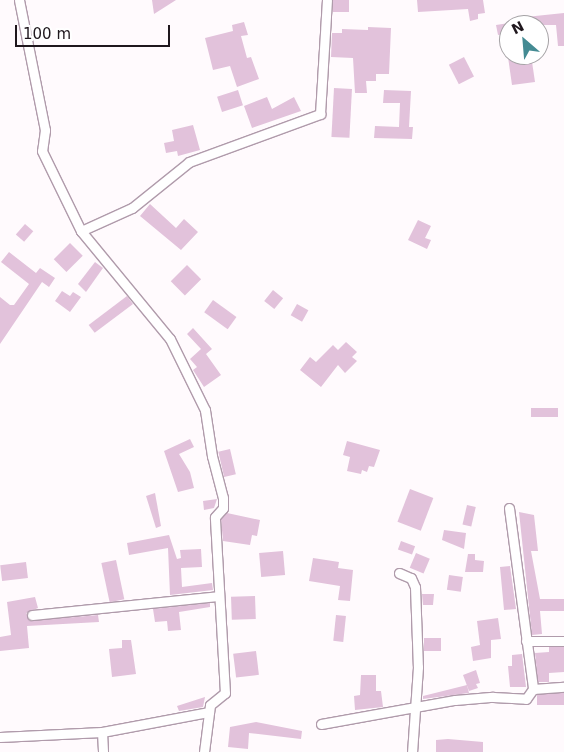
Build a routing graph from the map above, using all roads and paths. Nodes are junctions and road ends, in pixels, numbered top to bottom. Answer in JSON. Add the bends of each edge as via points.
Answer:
{"nodes":[{"id":1,"x":19,"y":0,"type":"edge"},
{"id":2,"x":327,"y":0,"type":"edge"},
{"id":3,"x":81,"y":231,"type":"junction"},
{"id":4,"x":509,"y":508,"type":"dead end"},
{"id":5,"x":399,"y":573,"type":"dead end"},
{"id":6,"x":218,"y":596,"type":"junction"},
{"id":7,"x":32,"y":615,"type":"dead end"},
{"id":8,"x":526,"y":641,"type":"junction"},
{"id":9,"x":564,"y":642,"type":"edge"},
{"id":10,"x":564,"y":687,"type":"edge"},
{"id":11,"x":533,"y":689,"type":"junction"},
{"id":12,"x":416,"y":707,"type":"junction"},
{"id":13,"x":209,"y":712,"type":"junction"},
{"id":14,"x":321,"y":724,"type":"dead end"},
{"id":15,"x":102,"y":732,"type":"junction"},
{"id":16,"x":0,"y":737,"type":"edge"},
{"id":17,"x":103,"y":752,"type":"edge"},
{"id":18,"x":204,"y":752,"type":"edge"},
{"id":19,"x":412,"y":752,"type":"edge"}],
"edges":[{"from":1,"to":3,"type":"street","via":[[45,130],[42,151]]},
{"from":2,"to":3,"type":"street","via":[[320,114],[189,162],[132,208]]},
{"from":3,"to":6,"type":"street","via":[[170,339],[205,410],[223,498],[223,508],[215,517]]},
{"from":4,"to":8,"type":"street"},
{"from":5,"to":12,"type":"street","via":[[412,578],[415,587]]},
{"from":6,"to":7,"type":"street"},
{"from":6,"to":13,"type":"street","via":[[225,693],[210,705]]},
{"from":8,"to":9,"type":"street"},
{"from":8,"to":11,"type":"street"},
{"from":10,"to":11,"type":"street"},
{"from":11,"to":12,"type":"street","via":[[526,699],[494,697]]},
{"from":12,"to":14,"type":"street"},
{"from":12,"to":19,"type":"street"},
{"from":13,"to":15,"type":"street"},
{"from":13,"to":18,"type":"street"},
{"from":15,"to":16,"type":"street"},
{"from":15,"to":17,"type":"street"}]}
